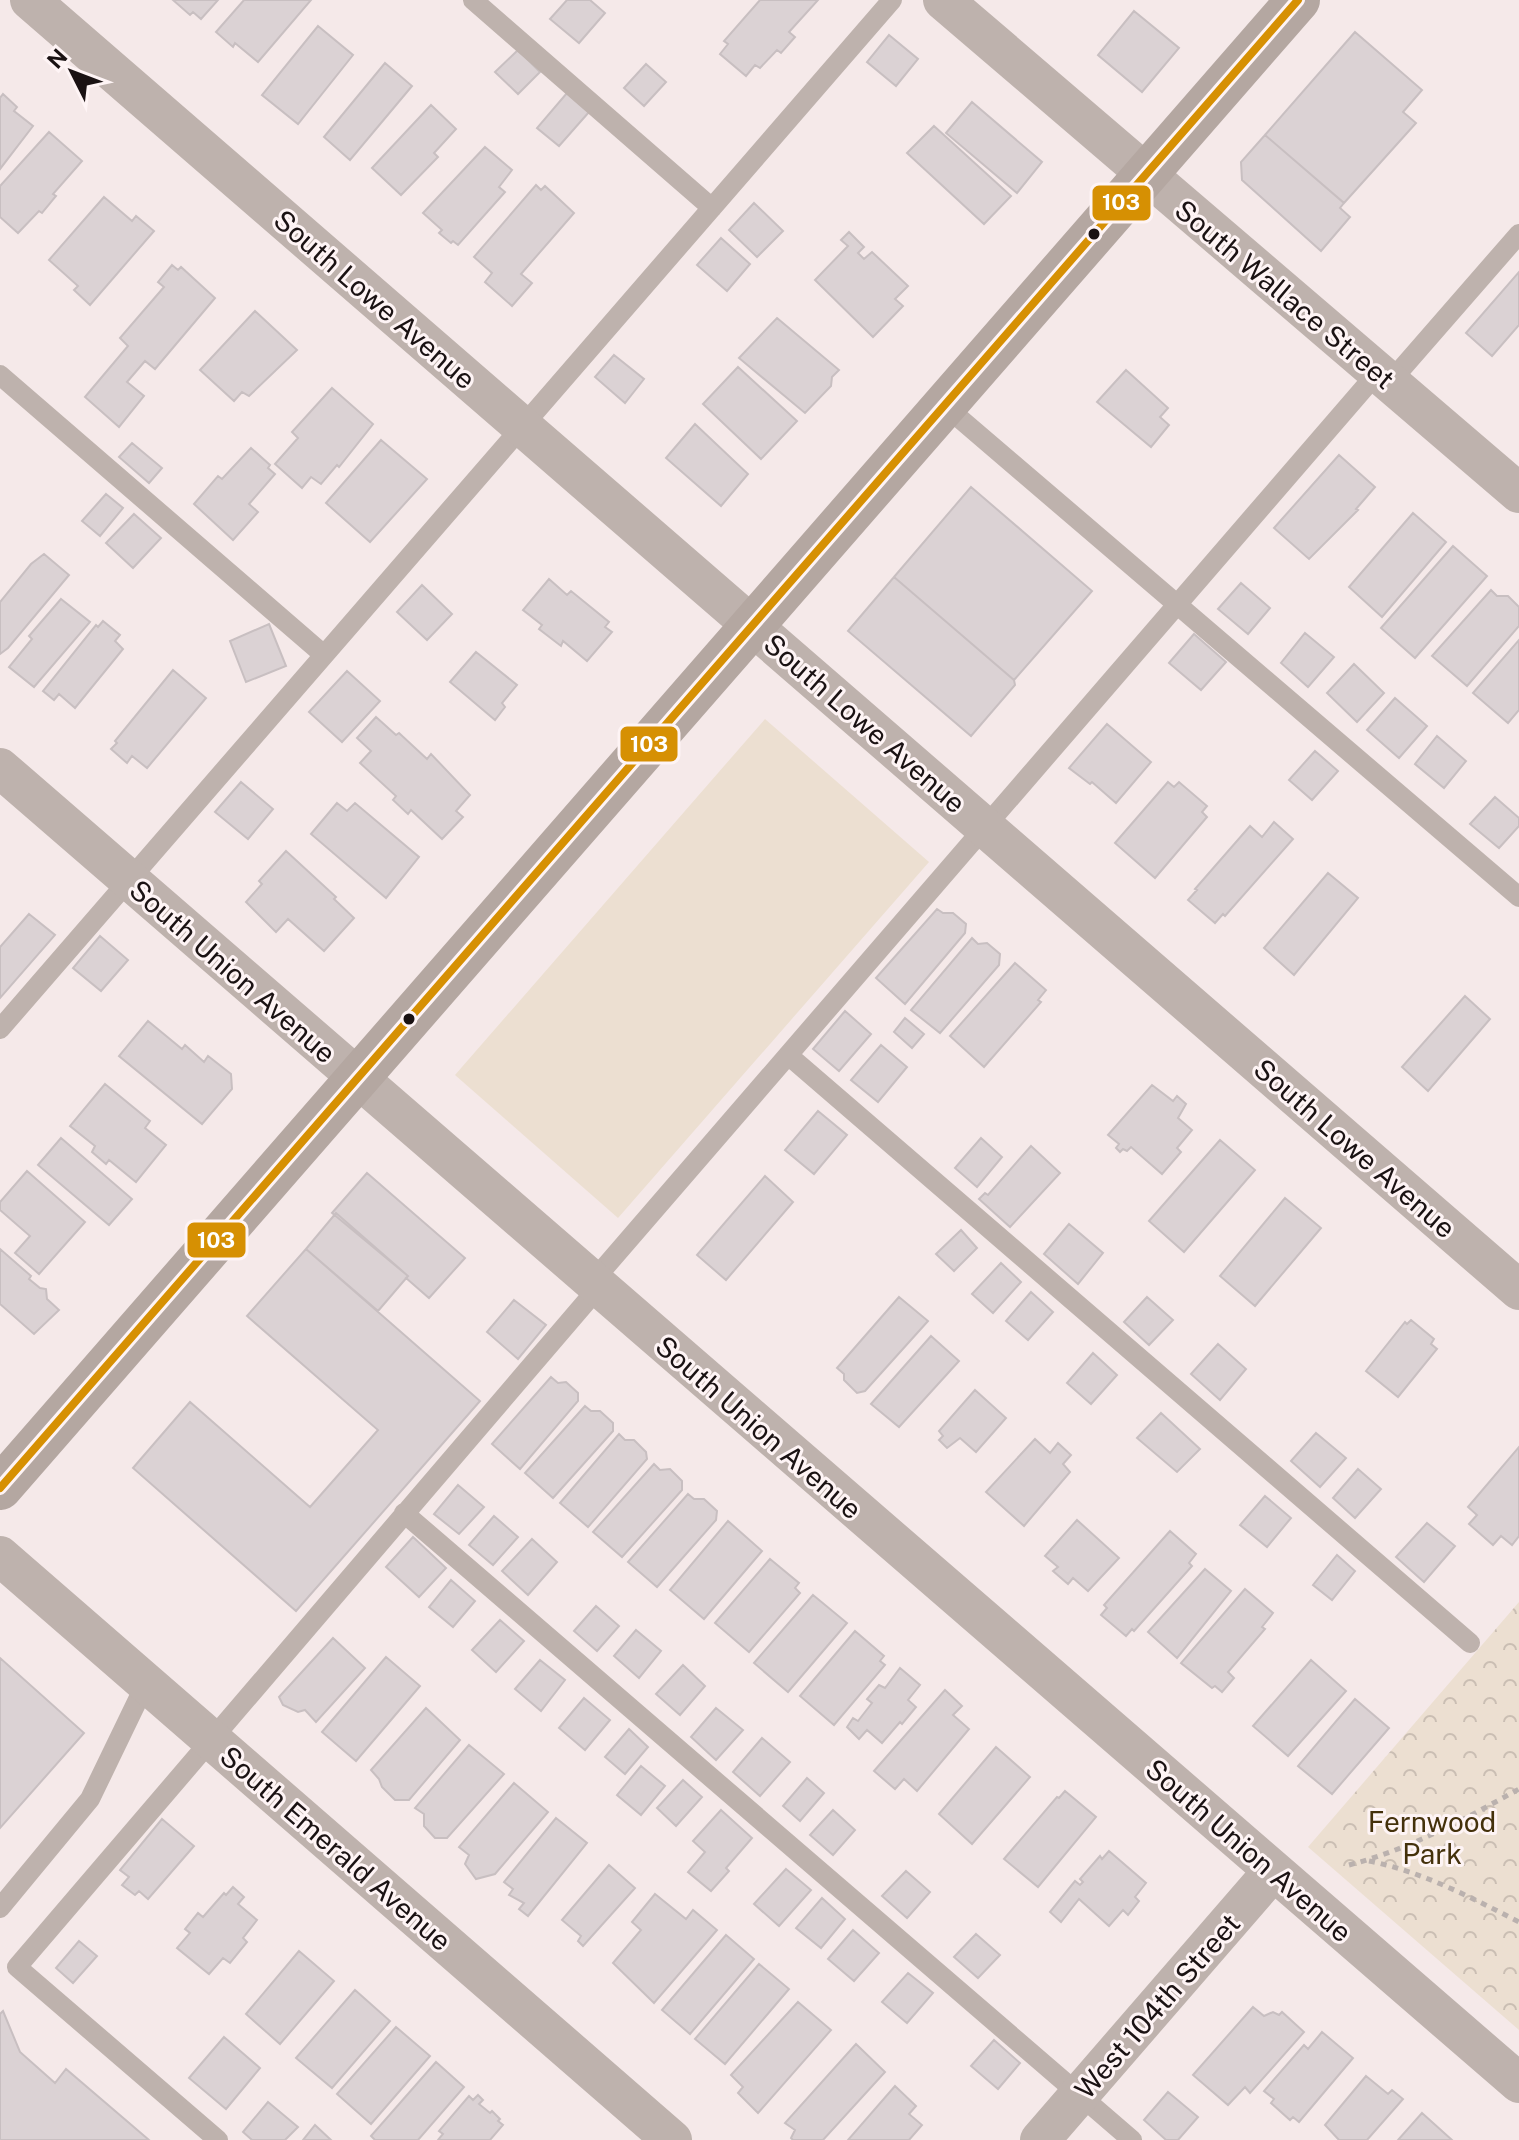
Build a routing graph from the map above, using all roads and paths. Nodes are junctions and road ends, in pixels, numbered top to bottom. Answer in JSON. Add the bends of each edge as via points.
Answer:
{"nodes":[{"id":1,"x":30,"y":0,"type":"edge"},
{"id":2,"x":473,"y":0,"type":"edge"},
{"id":3,"x":892,"y":0,"type":"edge"},
{"id":4,"x":943,"y":0,"type":"edge"},
{"id":5,"x":1298,"y":0,"type":"edge"},
{"id":6,"x":1146,"y":175,"type":"junction"},
{"id":7,"x":712,"y":208,"type":"junction"},
{"id":8,"x":1519,"y":234,"type":"edge"},
{"id":9,"x":0,"y":375,"type":"edge"},
{"id":10,"x":1384,"y":377,"type":"junction"},
{"id":11,"x":944,"y":405,"type":"junction"},
{"id":12,"x":522,"y":426,"type":"junction"},
{"id":13,"x":1519,"y":493,"type":"edge"},
{"id":14,"x":1177,"y":605,"type":"junction"},
{"id":15,"x":753,"y":625,"type":"junction"},
{"id":16,"x":324,"y":655,"type":"junction"},
{"id":17,"x":0,"y":768,"type":"edge"},
{"id":18,"x":985,"y":827,"type":"junction"},
{"id":19,"x":129,"y":880,"type":"junction"},
{"id":20,"x":1519,"y":897,"type":"edge"},
{"id":21,"x":0,"y":1029,"type":"edge"},
{"id":22,"x":788,"y":1055,"type":"junction"},
{"id":23,"x":357,"y":1078,"type":"junction"},
{"id":24,"x":595,"y":1285,"type":"junction"},
{"id":25,"x":1519,"y":1290,"type":"edge"},
{"id":26,"x":0,"y":1488,"type":"edge"},
{"id":27,"x":404,"y":1513,"type":"junction"},
{"id":28,"x":0,"y":1556,"type":"edge"},
{"id":29,"x":1470,"y":1643,"type":"dead end"},
{"id":30,"x":146,"y":1683,"type":"junction"},
{"id":31,"x":210,"y":1738,"type":"junction"},
{"id":32,"x":1519,"y":1789,"type":"edge"},
{"id":33,"x":1367,"y":1861,"type":"junction"},
{"id":34,"x":1349,"y":1865,"type":"dead end"},
{"id":35,"x":1273,"y":1871,"type":"junction"},
{"id":36,"x":0,"y":1908,"type":"edge"},
{"id":37,"x":1519,"y":1922,"type":"edge"},
{"id":38,"x":1519,"y":2083,"type":"edge"},
{"id":39,"x":1079,"y":2095,"type":"junction"},
{"id":40,"x":218,"y":2140,"type":"edge"},
{"id":41,"x":672,"y":2140,"type":"edge"},
{"id":42,"x":1040,"y":2140,"type":"edge"},
{"id":43,"x":1132,"y":2140,"type":"edge"}],
"edges":[{"from":1,"to":12,"type":"street","name":"South Lowe Avenue"},
{"from":2,"to":7,"type":"lane"},
{"from":3,"to":7,"type":"lane"},
{"from":4,"to":6,"type":"street","name":"South Wallace Street"},
{"from":5,"to":6,"type":"main road"},
{"from":6,"to":10,"type":"street","name":"South Wallace Street"},
{"from":6,"to":11,"type":"main road"},
{"from":7,"to":12,"type":"lane"},
{"from":8,"to":10,"type":"lane"},
{"from":9,"to":16,"type":"lane"},
{"from":10,"to":13,"type":"street","name":"South Wallace Street"},
{"from":10,"to":14,"type":"lane"},
{"from":11,"to":14,"type":"lane"},
{"from":11,"to":15,"type":"main road"},
{"from":12,"to":15,"type":"street","name":"South Lowe Avenue"},
{"from":12,"to":16,"type":"lane"},
{"from":14,"to":18,"type":"lane"},
{"from":14,"to":20,"type":"lane"},
{"from":15,"to":18,"type":"street","name":"South Lowe Avenue"},
{"from":15,"to":23,"type":"main road"},
{"from":16,"to":19,"type":"lane"},
{"from":17,"to":19,"type":"street","name":"South Union Avenue"},
{"from":18,"to":22,"type":"lane"},
{"from":18,"to":25,"type":"street","name":"South Lowe Avenue"},
{"from":19,"to":21,"type":"lane"},
{"from":19,"to":23,"type":"street","name":"South Union Avenue"},
{"from":22,"to":24,"type":"lane"},
{"from":22,"to":29,"type":"lane"},
{"from":23,"to":24,"type":"street","name":"South Union Avenue"},
{"from":23,"to":26,"type":"main road"},
{"from":24,"to":27,"type":"lane"},
{"from":24,"to":35,"type":"street","name":"South Union Avenue"},
{"from":27,"to":31,"type":"lane"},
{"from":27,"to":39,"type":"lane"},
{"from":28,"to":30,"type":"street","name":"South Emerald Avenue"},
{"from":30,"to":31,"type":"street","name":"South Emerald Avenue"},
{"from":30,"to":36,"type":"lane","via":[[90,1799]]},
{"from":31,"to":40,"type":"lane","via":[[17,1967]]},
{"from":31,"to":41,"type":"street","name":"South Emerald Avenue"},
{"from":32,"to":33,"type":"path"},
{"from":33,"to":34,"type":"path"},
{"from":33,"to":37,"type":"path","via":[[1397,1866],[1448,1886]]},
{"from":35,"to":38,"type":"street","name":"South Union Avenue"},
{"from":35,"to":39,"type":"street","name":"West 104th Street"},
{"from":39,"to":42,"type":"street","name":"West 104th Street"},
{"from":39,"to":43,"type":"lane"}]}
